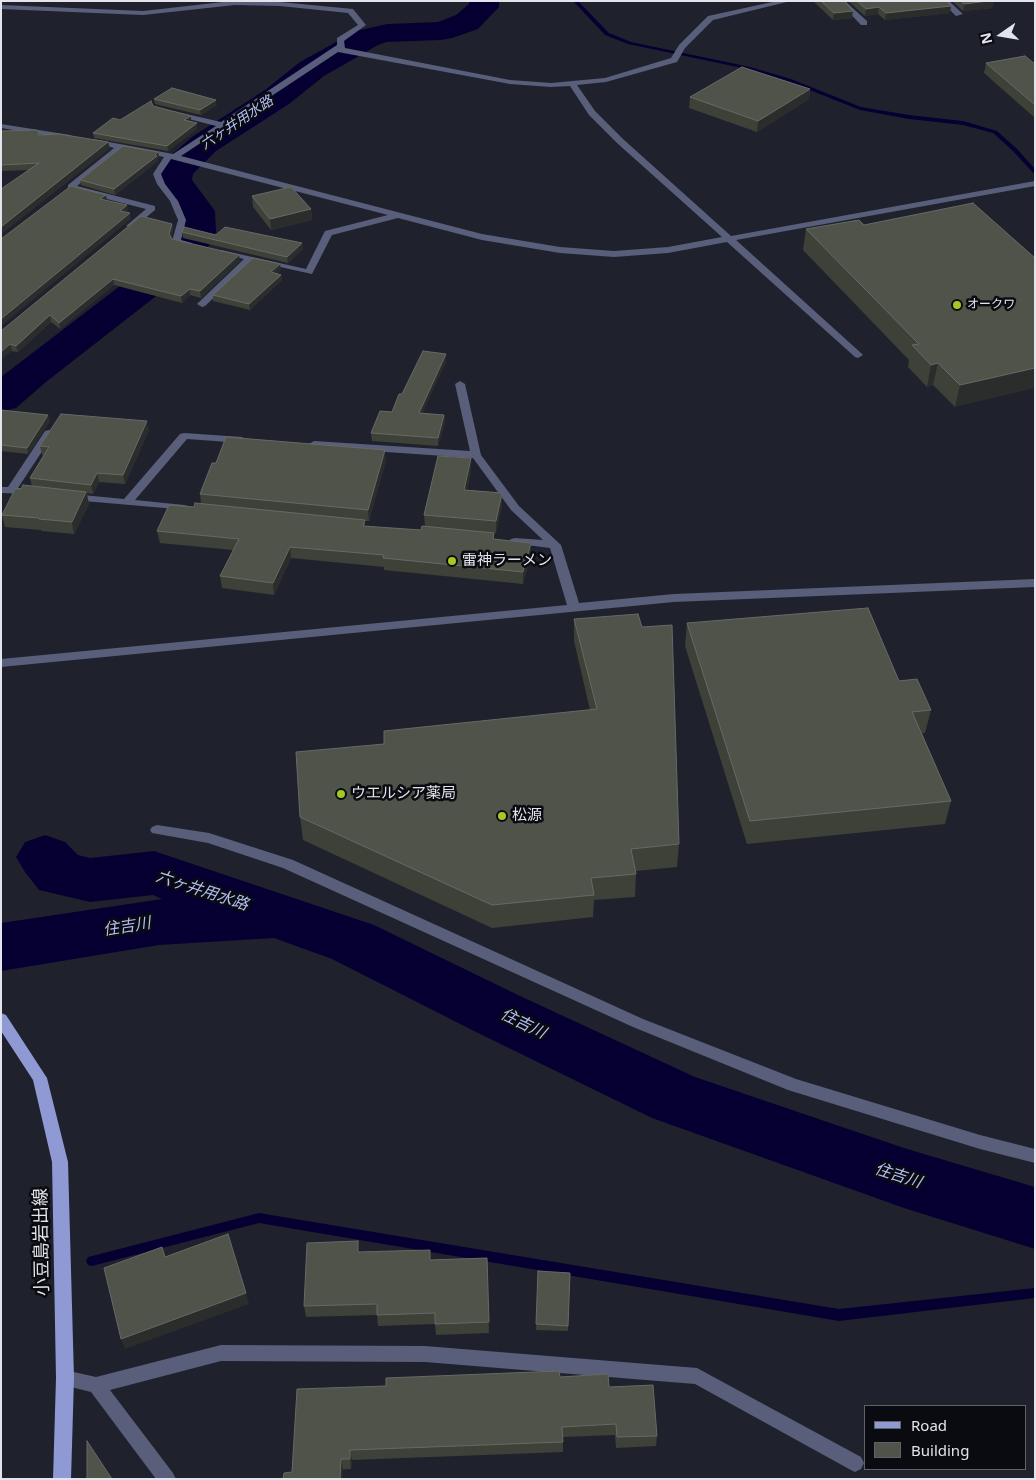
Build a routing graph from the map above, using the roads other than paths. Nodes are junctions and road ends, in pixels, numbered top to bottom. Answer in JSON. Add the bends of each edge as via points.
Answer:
{"nodes":[{"id":1,"x":18,"y":1,"type":"edge"},
{"id":2,"x":788,"y":1,"type":"edge"},
{"id":3,"x":841,"y":1,"type":"edge"},
{"id":4,"x":944,"y":1,"type":"edge"},
{"id":5,"x":200,"y":4,"type":"edge"},
{"id":6,"x":1,"y":7,"type":"edge"},
{"id":7,"x":11,"y":7,"type":"junction"},
{"id":8,"x":959,"y":14,"type":"dead end"},
{"id":9,"x":864,"y":23,"type":"dead end"},
{"id":10,"x":341,"y":46,"type":"junction"},
{"id":11,"x":573,"y":84,"type":"junction"},
{"id":12,"x":166,"y":111,"type":"edge"},
{"id":13,"x":1,"y":126,"type":"edge"},
{"id":14,"x":222,"y":126,"type":"junction"},
{"id":15,"x":121,"y":146,"type":"junction"},
{"id":16,"x":174,"y":157,"type":"junction"},
{"id":17,"x":1035,"y":183,"type":"edge"},
{"id":18,"x":397,"y":216,"type":"junction"},
{"id":19,"x":122,"y":233,"type":"edge"},
{"id":20,"x":728,"y":240,"type":"junction"},
{"id":21,"x":194,"y":246,"type":"edge"},
{"id":22,"x":213,"y":250,"type":"edge"},
{"id":23,"x":250,"y":259,"type":"junction"},
{"id":24,"x":202,"y":304,"type":"dead end"},
{"id":25,"x":858,"y":355,"type":"dead end"},
{"id":26,"x":460,"y":384,"type":"dead end"},
{"id":27,"x":58,"y":420,"type":"edge"},
{"id":28,"x":252,"y":440,"type":"edge"},
{"id":29,"x":301,"y":444,"type":"edge"},
{"id":30,"x":476,"y":455,"type":"junction"},
{"id":31,"x":6,"y":490,"type":"edge"},
{"id":32,"x":40,"y":494,"type":"edge"},
{"id":33,"x":60,"y":496,"type":"edge"},
{"id":34,"x":128,"y":502,"type":"junction"},
{"id":35,"x":197,"y":509,"type":"edge"},
{"id":36,"x":505,"y":540,"type":"edge"},
{"id":37,"x":555,"y":545,"type":"junction"},
{"id":38,"x":1035,"y":583,"type":"edge"},
{"id":39,"x":574,"y":608,"type":"junction"},
{"id":40,"x":4,"y":662,"type":"edge"},
{"id":41,"x":157,"y":830,"type":"dead end"},
{"id":42,"x":1,"y":1019,"type":"edge"},
{"id":43,"x":1035,"y":1156,"type":"edge"},
{"id":44,"x":65,"y":1378,"type":"junction"},
{"id":45,"x":96,"y":1385,"type":"junction"},
{"id":46,"x":855,"y":1463,"type":"dead end"},
{"id":47,"x":62,"y":1479,"type":"edge"},
{"id":48,"x":167,"y":1479,"type":"edge"}],
"edges":[{"from":1,"to":7,"type":"street"},
{"from":2,"to":11,"type":"street","via":[[711,18],[682,47],[674,60],[606,80]]},
{"from":3,"to":9,"type":"street"},
{"from":4,"to":8,"type":"street"},
{"from":5,"to":7,"type":"street","via":[[143,13]]},
{"from":5,"to":10,"type":"street","via":[[280,4],[350,11],[362,25],[340,40]]},
{"from":6,"to":7,"type":"street"},
{"from":10,"to":11,"type":"street","via":[[341,50],[349,52],[510,82]]},
{"from":10,"to":14,"type":"street"},
{"from":11,"to":20,"type":"street","via":[[592,113]]},
{"from":12,"to":14,"type":"street"},
{"from":13,"to":15,"type":"street"},
{"from":14,"to":16,"type":"street"},
{"from":15,"to":16,"type":"street"},
{"from":15,"to":19,"type":"street","via":[[67,190],[152,208]]},
{"from":16,"to":18,"type":"street"},
{"from":16,"to":21,"type":"street","via":[[157,174],[182,220],[176,242]]},
{"from":17,"to":20,"type":"street"},
{"from":18,"to":20,"type":"street","via":[[482,238],[596,253],[668,250]]},
{"from":18,"to":23,"type":"street","via":[[328,233],[309,272]]},
{"from":20,"to":25,"type":"street"},
{"from":22,"to":23,"type":"street"},
{"from":23,"to":24,"type":"street"},
{"from":26,"to":30,"type":"street"},
{"from":27,"to":31,"type":"street"},
{"from":28,"to":34,"type":"street","via":[[184,436]]},
{"from":29,"to":30,"type":"street"},
{"from":30,"to":37,"type":"street","via":[[515,508]]},
{"from":31,"to":32,"type":"street"},
{"from":33,"to":34,"type":"street"},
{"from":34,"to":35,"type":"street"},
{"from":36,"to":37,"type":"street"},
{"from":37,"to":39,"type":"street"},
{"from":38,"to":39,"type":"street","via":[[674,598]]},
{"from":39,"to":40,"type":"street"},
{"from":41,"to":43,"type":"street","via":[[210,838],[288,864],[638,1023],[792,1085]]},
{"from":42,"to":44,"type":"main road","name":"小豆島岩出線","via":[[40,1078],[60,1162]]},
{"from":44,"to":45,"type":"street"},
{"from":44,"to":47,"type":"main road","name":"小豆島岩出線"},
{"from":45,"to":46,"type":"street","via":[[221,1353],[426,1354],[697,1376]]},
{"from":45,"to":48,"type":"street"}]}
